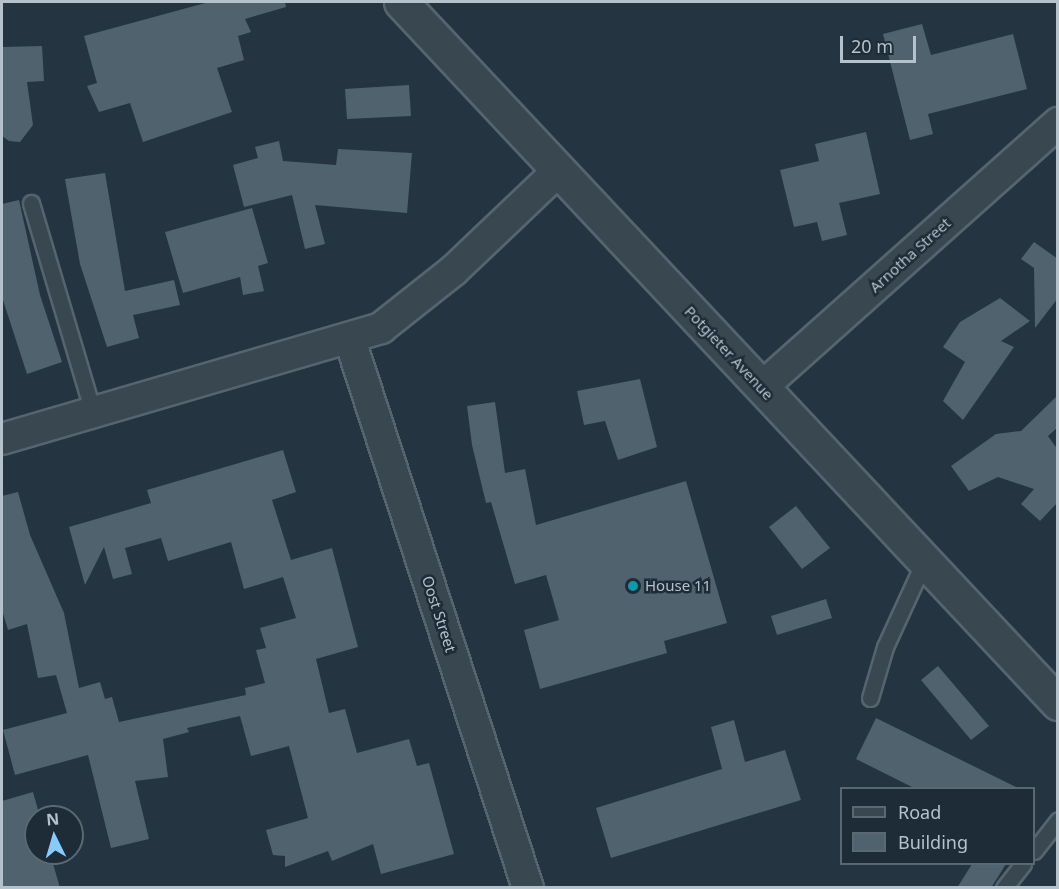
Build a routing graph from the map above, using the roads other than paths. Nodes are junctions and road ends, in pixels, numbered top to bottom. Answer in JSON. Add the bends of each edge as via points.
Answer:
{"nodes":[{"id":1,"x":401,"y":2,"type":"edge"},
{"id":2,"x":1058,"y":123,"type":"edge"},
{"id":3,"x":558,"y":171,"type":"junction"},
{"id":4,"x":31,"y":203,"type":"dead end"},
{"id":5,"x":351,"y":340,"type":"junction"},
{"id":6,"x":762,"y":387,"type":"junction"},
{"id":7,"x":93,"y":412,"type":"junction"},
{"id":8,"x":2,"y":439,"type":"edge"},
{"id":9,"x":924,"y":562,"type":"junction"},
{"id":10,"x":870,"y":698,"type":"dead end"},
{"id":11,"x":1058,"y":703,"type":"edge"},
{"id":12,"x":1058,"y":820,"type":"edge"},
{"id":13,"x":1035,"y":849,"type":"edge"},
{"id":14,"x":1022,"y":865,"type":"edge"},
{"id":15,"x":528,"y":888,"type":"edge"},
{"id":16,"x":1004,"y":888,"type":"edge"}],
"edges":[{"from":1,"to":3,"type":"street","name":"Potgieter Avenue"},
{"from":2,"to":6,"type":"street","name":"Arnotha Street"},
{"from":3,"to":5,"type":"street","via":[[402,315]]},
{"from":3,"to":6,"type":"street","name":"Potgieter Avenue"},
{"from":4,"to":7,"type":"lane"},
{"from":5,"to":7,"type":"street"},
{"from":5,"to":15,"type":"street","name":"Oost Street"},
{"from":6,"to":9,"type":"street","name":"Potgieter Avenue"},
{"from":7,"to":8,"type":"street"},
{"from":9,"to":10,"type":"lane","via":[[885,647]]},
{"from":9,"to":11,"type":"street","name":"Potgieter Avenue"},
{"from":12,"to":13,"type":"lane"},
{"from":14,"to":16,"type":"lane"}]}
